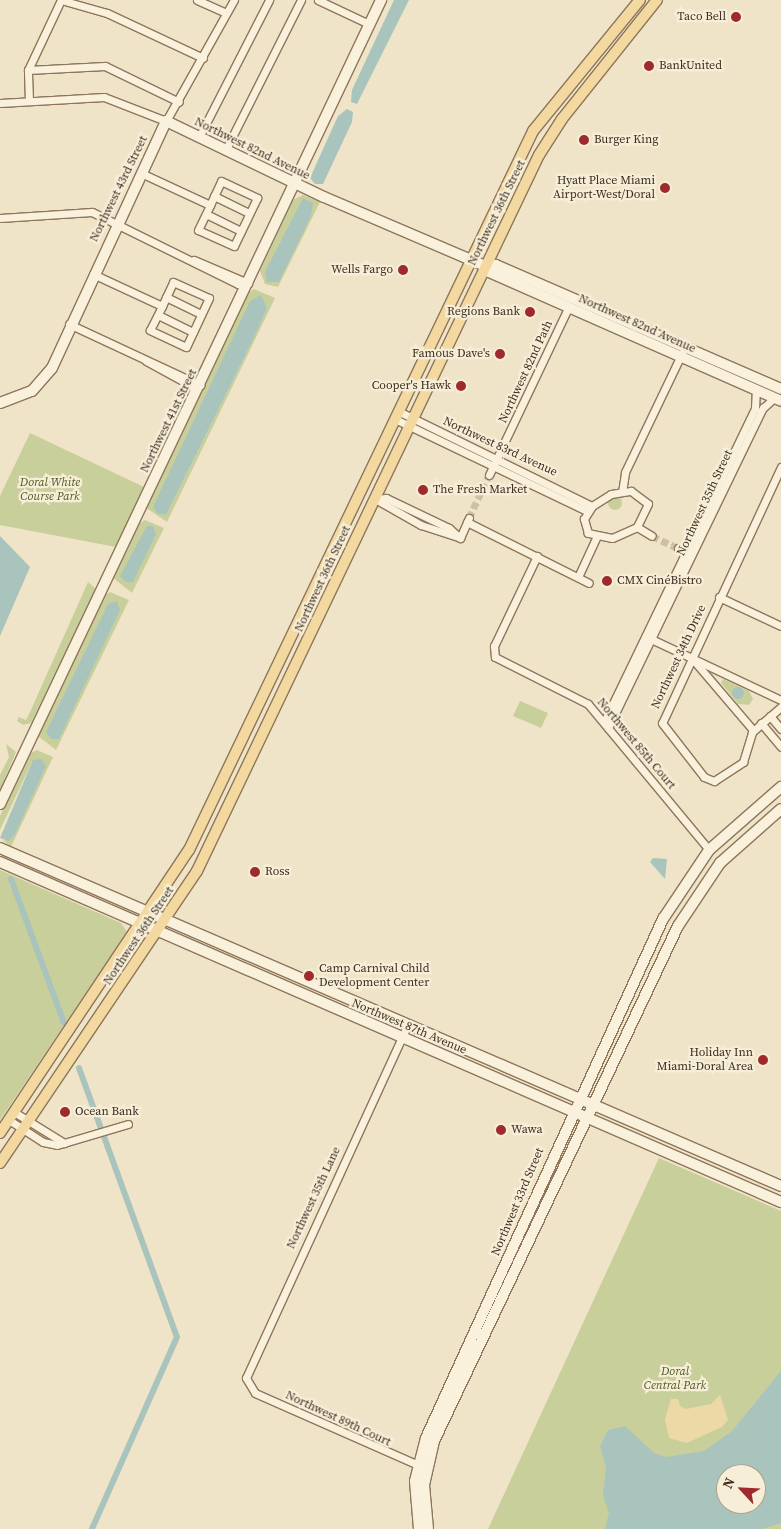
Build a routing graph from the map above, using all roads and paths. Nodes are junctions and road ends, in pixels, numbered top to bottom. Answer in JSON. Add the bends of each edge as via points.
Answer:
{"nodes":[{"id":1,"x":61,"y":0,"type":"edge"},
{"id":2,"x":197,"y":0,"type":"edge"},
{"id":3,"x":234,"y":0,"type":"edge"},
{"id":4,"x":269,"y":0,"type":"edge"},
{"id":5,"x":301,"y":0,"type":"edge"},
{"id":6,"x":318,"y":0,"type":"edge"},
{"id":7,"x":383,"y":0,"type":"edge"},
{"id":8,"x":640,"y":0,"type":"edge"},
{"id":9,"x":658,"y":0,"type":"edge"},
{"id":10,"x":226,"y":13,"type":"junction"},
{"id":11,"x":368,"y":24,"type":"junction"},
{"id":12,"x":608,"y":39,"type":"junction"},
{"id":13,"x":360,"y":48,"type":"junction"},
{"id":14,"x":203,"y":58,"type":"junction"},
{"id":15,"x":588,"y":62,"type":"junction"},
{"id":16,"x":609,"y":63,"type":"junction"},
{"id":17,"x":28,"y":70,"type":"junction"},
{"id":18,"x":592,"y":82,"type":"junction"},
{"id":19,"x":29,"y":101,"type":"junction"},
{"id":20,"x":179,"y":102,"type":"junction"},
{"id":21,"x":0,"y":103,"type":"edge"},
{"id":22,"x":551,"y":104,"type":"junction"},
{"id":23,"x":567,"y":112,"type":"junction"},
{"id":24,"x":166,"y":121,"type":"junction"},
{"id":25,"x":199,"y":137,"type":"junction"},
{"id":26,"x":226,"y":149,"type":"junction"},
{"id":27,"x":142,"y":173,"type":"junction"},
{"id":28,"x":296,"y":183,"type":"junction"},
{"id":29,"x":214,"y":196,"type":"junction"},
{"id":30,"x":210,"y":205,"type":"junction"},
{"id":31,"x":250,"y":213,"type":"junction"},
{"id":32,"x":206,"y":214,"type":"junction"},
{"id":33,"x":0,"y":218,"type":"edge"},
{"id":34,"x":117,"y":223,"type":"junction"},
{"id":35,"x":241,"y":231,"type":"junction"},
{"id":36,"x":470,"y":260,"type":"junction"},
{"id":37,"x":485,"y":266,"type":"junction"},
{"id":38,"x":93,"y":273,"type":"junction"},
{"id":39,"x":248,"y":283,"type":"junction"},
{"id":40,"x":166,"y":297,"type":"junction"},
{"id":41,"x":589,"y":305,"type":"junction"},
{"id":42,"x":162,"y":306,"type":"junction"},
{"id":43,"x":568,"y":308,"type":"junction"},
{"id":44,"x":201,"y":314,"type":"junction"},
{"id":45,"x":158,"y":315,"type":"junction"},
{"id":46,"x":69,"y":324,"type":"junction"},
{"id":47,"x":634,"y":325,"type":"junction"},
{"id":48,"x":193,"y":332,"type":"junction"},
{"id":49,"x":629,"y":335,"type":"junction"},
{"id":50,"x":684,"y":347,"type":"junction"},
{"id":51,"x":680,"y":357,"type":"junction"},
{"id":52,"x":200,"y":385,"type":"junction"},
{"id":53,"x":781,"y":389,"type":"edge"},
{"id":54,"x":756,"y":390,"type":"junction"},
{"id":55,"x":777,"y":400,"type":"edge"},
{"id":56,"x":0,"y":403,"type":"edge"},
{"id":57,"x":397,"y":415,"type":"junction"},
{"id":58,"x":412,"y":422,"type":"junction"},
{"id":59,"x":504,"y":445,"type":"dead end"},
{"id":60,"x":498,"y":456,"type":"junction"},
{"id":61,"x":494,"y":466,"type":"junction"},
{"id":62,"x":781,"y":466,"type":"edge"},
{"id":63,"x":729,"y":470,"type":"junction"},
{"id":64,"x":489,"y":475,"type":"tunnel mouth"},
{"id":65,"x":360,"y":492,"type":"junction"},
{"id":66,"x":622,"y":492,"type":"junction"},
{"id":67,"x":375,"y":499,"type":"junction"},
{"id":68,"x":589,"y":508,"type":"junction"},
{"id":69,"x":412,"y":510,"type":"junction"},
{"id":70,"x":408,"y":519,"type":"junction"},
{"id":71,"x":637,"y":527,"type":"junction"},
{"id":72,"x":652,"y":536,"type":"tunnel mouth"},
{"id":73,"x":460,"y":538,"type":"junction"},
{"id":74,"x":596,"y":538,"type":"junction"},
{"id":75,"x":678,"y":548,"type":"tunnel mouth"},
{"id":76,"x":690,"y":554,"type":"junction"},
{"id":77,"x":537,"y":556,"type":"junction"},
{"id":78,"x":578,"y":577,"type":"junction"},
{"id":79,"x":588,"y":582,"type":"dead end"},
{"id":80,"x":315,"y":586,"type":"junction"},
{"id":81,"x":330,"y":594,"type":"junction"},
{"id":82,"x":719,"y":596,"type":"junction"},
{"id":83,"x":781,"y":626,"type":"edge"},
{"id":84,"x":650,"y":638,"type":"junction"},
{"id":85,"x":691,"y":658,"type":"junction"},
{"id":86,"x":781,"y":700,"type":"edge"},
{"id":87,"x":781,"y":706,"type":"edge"},
{"id":88,"x":770,"y":716,"type":"junction"},
{"id":89,"x":761,"y":723,"type":"junction"},
{"id":90,"x":606,"y":725,"type":"junction"},
{"id":91,"x":781,"y":729,"type":"edge"},
{"id":92,"x":753,"y":730,"type":"junction"},
{"id":93,"x":781,"y":748,"type":"edge"},
{"id":94,"x":233,"y":759,"type":"junction"},
{"id":95,"x":781,"y":787,"type":"edge"},
{"id":96,"x":237,"y":791,"type":"junction"},
{"id":97,"x":0,"y":804,"type":"edge"},
{"id":98,"x":781,"y":809,"type":"edge"},
{"id":99,"x":0,"y":848,"type":"edge"},
{"id":100,"x":709,"y":850,"type":"junction"},
{"id":101,"x":0,"y":862,"type":"edge"},
{"id":102,"x":709,"y":876,"type":"junction"},
{"id":103,"x":36,"y":878,"type":"junction"},
{"id":104,"x":77,"y":881,"type":"junction"},
{"id":105,"x":151,"y":912,"type":"junction"},
{"id":106,"x":167,"y":918,"type":"junction"},
{"id":107,"x":143,"y":924,"type":"junction"},
{"id":108,"x":158,"y":931,"type":"junction"},
{"id":109,"x":99,"y":988,"type":"junction"},
{"id":110,"x":326,"y":988,"type":"junction"},
{"id":111,"x":320,"y":1001,"type":"junction"},
{"id":112,"x":86,"y":1006,"type":"junction"},
{"id":113,"x":99,"y":1018,"type":"junction"},
{"id":114,"x":408,"y":1024,"type":"junction"},
{"id":115,"x":89,"y":1032,"type":"junction"},
{"id":116,"x":401,"y":1037,"type":"junction"},
{"id":117,"x":578,"y":1098,"type":"junction"},
{"id":118,"x":594,"y":1104,"type":"junction"},
{"id":119,"x":572,"y":1111,"type":"junction"},
{"id":120,"x":12,"y":1116,"type":"junction"},
{"id":121,"x":587,"y":1118,"type":"junction"},
{"id":122,"x":128,"y":1124,"type":"dead end"},
{"id":123,"x":26,"y":1125,"type":"junction"},
{"id":124,"x":0,"y":1133,"type":"edge"},
{"id":125,"x":64,"y":1143,"type":"junction"},
{"id":126,"x":0,"y":1163,"type":"edge"},
{"id":127,"x":744,"y":1170,"type":"junction"},
{"id":128,"x":738,"y":1184,"type":"junction"},
{"id":129,"x":781,"y":1186,"type":"edge"},
{"id":130,"x":781,"y":1202,"type":"edge"},
{"id":131,"x":473,"y":1335,"type":"junction"},
{"id":132,"x":475,"y":1352,"type":"junction"},
{"id":133,"x":463,"y":1355,"type":"junction"},
{"id":134,"x":247,"y":1383,"type":"joint"},
{"id":135,"x":422,"y":1466,"type":"junction"},
{"id":136,"x":419,"y":1529,"type":"edge"},
{"id":137,"x":428,"y":1529,"type":"edge"}],
"edges":[{"from":1,"to":14,"type":"street","via":[[107,13]]},
{"from":1,"to":17,"type":"street"},
{"from":2,"to":10,"type":"street"},
{"from":3,"to":10,"type":"street","name":"Northwest 43rd Street"},
{"from":4,"to":25,"type":"street"},
{"from":5,"to":26,"type":"street"},
{"from":6,"to":11,"type":"street"},
{"from":7,"to":11,"type":"street","name":"Northwest 41st Street"},
{"from":7,"to":13,"type":"street","name":"Northwest 41st Street"},
{"from":8,"to":12,"type":"main road","name":"Northwest 36th Street"},
{"from":9,"to":16,"type":"main road","name":"Northwest 36th Street"},
{"from":10,"to":14,"type":"street","name":"Northwest 43rd Street"},
{"from":11,"to":13,"type":"street","name":"Northwest 41st Street"},
{"from":12,"to":15,"type":"main road","name":"Northwest 36th Street"},
{"from":12,"to":16,"type":"main road","via":[[604,58]]},
{"from":13,"to":28,"type":"street","name":"Northwest 41st Street"},
{"from":14,"to":20,"type":"street","name":"Northwest 43rd Street"},
{"from":15,"to":18,"type":"main road","via":[[594,71]]},
{"from":15,"to":22,"type":"main road","name":"Northwest 36th Street"},
{"from":16,"to":18,"type":"main road","name":"Northwest 36th Street"},
{"from":17,"to":19,"type":"street"},
{"from":17,"to":20,"type":"street","via":[[105,66]]},
{"from":18,"to":23,"type":"main road","name":"Northwest 36th Street"},
{"from":19,"to":21,"type":"street","name":"Northwest 82nd Avenue"},
{"from":19,"to":24,"type":"street","name":"Northwest 82nd Avenue","via":[[109,98]]},
{"from":20,"to":24,"type":"street","name":"Northwest 43rd Street"},
{"from":22,"to":23,"type":"main road"},
{"from":22,"to":36,"type":"main road","name":"Northwest 36th Street","via":[[505,182]]},
{"from":23,"to":37,"type":"main road","name":"Northwest 36th Street","via":[[539,155]]},
{"from":24,"to":25,"type":"street","name":"Northwest 82nd Avenue"},
{"from":24,"to":27,"type":"street","name":"Northwest 43rd Street"},
{"from":25,"to":26,"type":"street","name":"Northwest 82nd Avenue"},
{"from":26,"to":28,"type":"street","name":"Northwest 82nd Avenue"},
{"from":27,"to":30,"type":"street"},
{"from":27,"to":34,"type":"street","name":"Northwest 43rd Street"},
{"from":28,"to":36,"type":"street","name":"Northwest 82nd Avenue"},
{"from":28,"to":39,"type":"street","name":"Northwest 41st Street"},
{"from":29,"to":30,"type":"street"},
{"from":29,"to":31,"type":"street"},
{"from":29,"to":31,"type":"street","via":[[221,180],[257,198]]},
{"from":30,"to":32,"type":"street"},
{"from":31,"to":35,"type":"street"},
{"from":32,"to":35,"type":"street"},
{"from":32,"to":35,"type":"street","via":[[198,230],[234,246]]},
{"from":33,"to":34,"type":"street","via":[[90,212]]},
{"from":34,"to":38,"type":"street","name":"Northwest 43rd Street"},
{"from":34,"to":39,"type":"street","via":[[238,284]]},
{"from":36,"to":37,"type":"street","name":"Northwest 82nd Avenue"},
{"from":36,"to":57,"type":"main road","name":"Northwest 36th Street"},
{"from":37,"to":41,"type":"street","name":"Northwest 82nd Avenue","via":[[496,265]]},
{"from":37,"to":43,"type":"street","name":"Northwest 82nd Avenue","via":[[489,272]]},
{"from":37,"to":58,"type":"main road","name":"Northwest 36th Street"},
{"from":38,"to":42,"type":"street"},
{"from":38,"to":46,"type":"street","name":"Northwest 43rd Street"},
{"from":39,"to":52,"type":"street","name":"Northwest 41st Street"},
{"from":40,"to":42,"type":"street"},
{"from":40,"to":44,"type":"street"},
{"from":40,"to":44,"type":"street","via":[[173,282],[209,298]]},
{"from":41,"to":43,"type":"street"},
{"from":41,"to":47,"type":"street","name":"Northwest 82nd Avenue"},
{"from":42,"to":45,"type":"street"},
{"from":43,"to":49,"type":"street","name":"Northwest 82nd Avenue"},
{"from":43,"to":59,"type":"street","name":"Northwest 82nd Path"},
{"from":44,"to":48,"type":"street"},
{"from":45,"to":48,"type":"street"},
{"from":45,"to":48,"type":"street","via":[[150,330],[186,347]]},
{"from":46,"to":52,"type":"street","via":[[146,360],[190,385]]},
{"from":46,"to":56,"type":"street","name":"Northwest 43rd Street","via":[[52,368],[32,391]]},
{"from":47,"to":49,"type":"street"},
{"from":47,"to":50,"type":"street","name":"Northwest 82nd Avenue"},
{"from":49,"to":51,"type":"street","name":"Northwest 82nd Avenue"},
{"from":50,"to":51,"type":"street"},
{"from":50,"to":53,"type":"street","name":"Northwest 82nd Avenue"},
{"from":51,"to":54,"type":"street","name":"Northwest 82nd Avenue"},
{"from":51,"to":66,"type":"street","via":[[625,472]]},
{"from":52,"to":97,"type":"street","name":"Northwest 41st Street"},
{"from":54,"to":55,"type":"street","name":"Northwest 82nd Avenue"},
{"from":54,"to":63,"type":"street","name":"Northwest 35th Street","via":[[756,405]]},
{"from":55,"to":63,"type":"street","name":"Northwest 35th Street","via":[[763,408]]},
{"from":57,"to":58,"type":"street","name":"Northwest 83rd Avenue"},
{"from":57,"to":65,"type":"main road","name":"Northwest 36th Street"},
{"from":58,"to":60,"type":"street","name":"Northwest 83rd Avenue"},
{"from":58,"to":61,"type":"street","name":"Northwest 83rd Avenue"},
{"from":58,"to":67,"type":"main road","name":"Northwest 36th Street"},
{"from":60,"to":61,"type":"street"},
{"from":60,"to":68,"type":"street","name":"Northwest 83rd Avenue"},
{"from":61,"to":64,"type":"street"},
{"from":61,"to":68,"type":"street","name":"Northwest 83rd Avenue"},
{"from":62,"to":82,"type":"street","name":"Northwest 34th Drive"},
{"from":63,"to":76,"type":"street","name":"Northwest 35th Street"},
{"from":65,"to":67,"type":"main road"},
{"from":65,"to":80,"type":"main road","name":"Northwest 36th Street"},
{"from":66,"to":68,"type":"street"},
{"from":66,"to":71,"type":"street","via":[[634,492],[647,502],[647,513]]},
{"from":67,"to":69,"type":"street","via":[[386,498]]},
{"from":67,"to":70,"type":"street"},
{"from":67,"to":81,"type":"main road","name":"Northwest 36th Street"},
{"from":68,"to":74,"type":"street","via":[[584,526]]},
{"from":69,"to":70,"type":"street"},
{"from":69,"to":73,"type":"street"},
{"from":70,"to":73,"type":"street"},
{"from":71,"to":72,"type":"street"},
{"from":71,"to":74,"type":"street","via":[[616,538]]},
{"from":73,"to":77,"type":"street","via":[[468,520]]},
{"from":74,"to":78,"type":"street"},
{"from":75,"to":76,"type":"street"},
{"from":76,"to":84,"type":"street","name":"Northwest 35th Street"},
{"from":77,"to":78,"type":"street"},
{"from":77,"to":90,"type":"street","name":"Northwest 85th Court","via":[[494,655],[588,704]]},
{"from":78,"to":79,"type":"street"},
{"from":80,"to":81,"type":"main road"},
{"from":80,"to":94,"type":"main road","name":"Northwest 36th Street"},
{"from":81,"to":96,"type":"main road","name":"Northwest 36th Street"},
{"from":82,"to":83,"type":"street"},
{"from":82,"to":85,"type":"street","name":"Northwest 34th Drive"},
{"from":84,"to":85,"type":"street"},
{"from":84,"to":90,"type":"street","name":"Northwest 35th Street"},
{"from":85,"to":86,"type":"street"},
{"from":85,"to":92,"type":"street"},
{"from":85,"to":92,"type":"street","name":"Northwest 34th Drive","via":[[662,722],[709,780],[720,780],[743,762]]},
{"from":87,"to":88,"type":"street"},
{"from":88,"to":89,"type":"street"},
{"from":88,"to":91,"type":"street"},
{"from":89,"to":92,"type":"street"},
{"from":89,"to":93,"type":"street"},
{"from":90,"to":100,"type":"street","name":"Northwest 85th Court"},
{"from":94,"to":96,"type":"main road","via":[[231,784]]},
{"from":94,"to":105,"type":"main road","name":"Northwest 36th Street","via":[[185,857]]},
{"from":95,"to":100,"type":"street","name":"Northwest 33rd Street"},
{"from":96,"to":106,"type":"main road","name":"Northwest 36th Street","via":[[205,857]]},
{"from":98,"to":102,"type":"street","name":"Northwest 33rd Street"},
{"from":99,"to":104,"type":"street","name":"Northwest 87th Avenue"},
{"from":100,"to":102,"type":"street"},
{"from":100,"to":117,"type":"street","name":"Northwest 33rd Street","via":[[665,914]]},
{"from":101,"to":103,"type":"street","name":"Northwest 87th Avenue"},
{"from":102,"to":118,"type":"street","name":"Northwest 33rd Street","via":[[678,926]]},
{"from":103,"to":104,"type":"street"},
{"from":103,"to":107,"type":"street","name":"Northwest 87th Avenue"},
{"from":104,"to":105,"type":"street","name":"Northwest 87th Avenue"},
{"from":105,"to":106,"type":"street","name":"Northwest 87th Avenue"},
{"from":105,"to":107,"type":"main road","name":"Northwest 36th Street"},
{"from":106,"to":108,"type":"main road","name":"Northwest 36th Street"},
{"from":106,"to":110,"type":"street","name":"Northwest 87th Avenue"},
{"from":107,"to":108,"type":"street","name":"Northwest 87th Avenue"},
{"from":107,"to":109,"type":"main road","name":"Northwest 36th Street"},
{"from":108,"to":111,"type":"street","name":"Northwest 87th Avenue"},
{"from":108,"to":113,"type":"main road","name":"Northwest 36th Street"},
{"from":109,"to":112,"type":"main road","name":"Northwest 36th Street"},
{"from":109,"to":113,"type":"main road"},
{"from":110,"to":111,"type":"street"},
{"from":110,"to":114,"type":"street","name":"Northwest 87th Avenue"},
{"from":111,"to":116,"type":"street","name":"Northwest 87th Avenue"},
{"from":112,"to":115,"type":"main road"},
{"from":112,"to":120,"type":"main road","name":"Northwest 36th Street"},
{"from":113,"to":115,"type":"main road","name":"Northwest 36th Street"},
{"from":114,"to":116,"type":"street","name":"Northwest 35th Lane"},
{"from":114,"to":117,"type":"street","name":"Northwest 87th Avenue"},
{"from":115,"to":123,"type":"main road","name":"Northwest 36th Street"},
{"from":116,"to":119,"type":"street","name":"Northwest 87th Avenue"},
{"from":116,"to":134,"type":"street","name":"Northwest 35th Lane","via":[[248,1370]]},
{"from":117,"to":118,"type":"street","name":"Northwest 87th Avenue"},
{"from":117,"to":119,"type":"street","name":"Northwest 33rd Street"},
{"from":118,"to":121,"type":"street","name":"Northwest 33rd Street"},
{"from":118,"to":127,"type":"street","name":"Northwest 87th Avenue"},
{"from":119,"to":121,"type":"street","name":"Northwest 87th Avenue"},
{"from":119,"to":131,"type":"street","name":"Northwest 33rd Street"},
{"from":120,"to":123,"type":"street"},
{"from":120,"to":124,"type":"main road","name":"Northwest 36th Street"},
{"from":121,"to":128,"type":"street","name":"Northwest 87th Avenue"},
{"from":121,"to":132,"type":"street","name":"Northwest 33rd Street"},
{"from":122,"to":125,"type":"street"},
{"from":123,"to":125,"type":"street"},
{"from":123,"to":125,"type":"street","via":[[43,1142]]},
{"from":123,"to":126,"type":"main road","name":"Northwest 36th Street"},
{"from":127,"to":128,"type":"street"},
{"from":127,"to":129,"type":"street","name":"Northwest 87th Avenue"},
{"from":128,"to":130,"type":"street","name":"Northwest 87th Avenue"},
{"from":131,"to":132,"type":"street"},
{"from":131,"to":133,"type":"street","name":"Northwest 33rd Street"},
{"from":132,"to":133,"type":"street"},
{"from":132,"to":135,"type":"street","name":"Northwest 33rd Street"},
{"from":133,"to":135,"type":"street","name":"Northwest 33rd Street"},
{"from":134,"to":135,"type":"street","name":"Northwest 89th Court","via":[[255,1393]]},
{"from":135,"to":136,"type":"street","name":"Northwest 33rd Street"},
{"from":135,"to":137,"type":"street","name":"Northwest 33rd Street"}]}
